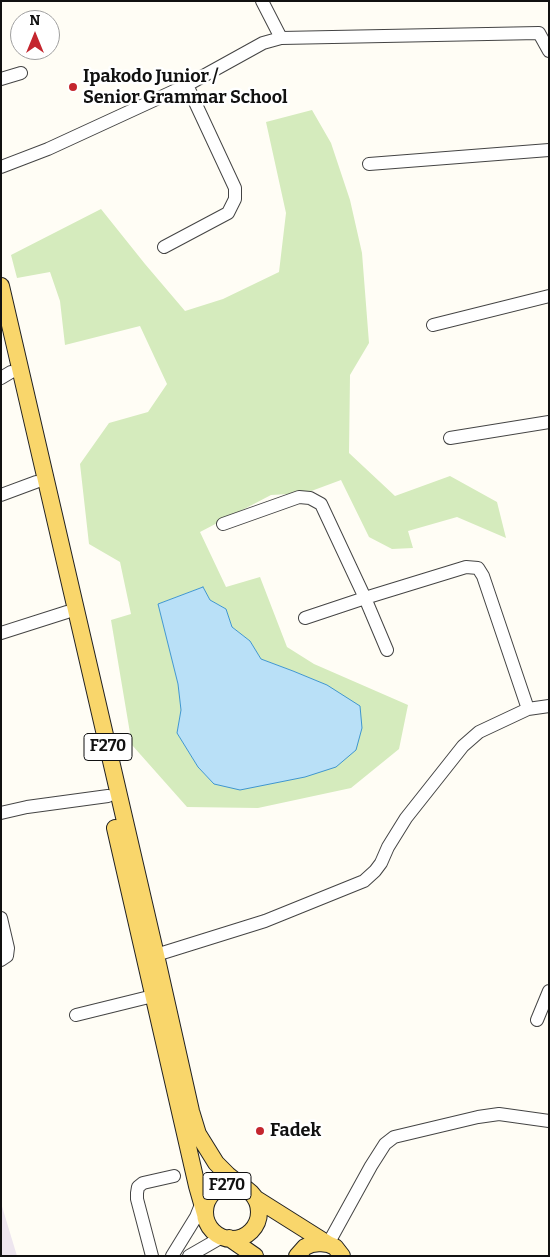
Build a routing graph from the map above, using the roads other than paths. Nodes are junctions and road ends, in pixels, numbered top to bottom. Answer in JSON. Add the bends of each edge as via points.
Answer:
{"nodes":[{"id":1,"x":262,"y":1,"type":"edge"},
{"id":2,"x":544,"y":32,"type":"edge"},
{"id":3,"x":281,"y":38,"type":"junction"},
{"id":4,"x":549,"y":51,"type":"edge"},
{"id":5,"x":20,"y":73,"type":"dead end"},
{"id":6,"x":1,"y":79,"type":"edge"},
{"id":7,"x":187,"y":85,"type":"junction"},
{"id":8,"x":549,"y":150,"type":"edge"},
{"id":9,"x":369,"y":164,"type":"dead end"},
{"id":10,"x":1,"y":167,"type":"edge"},
{"id":11,"x":164,"y":246,"type":"dead end"},
{"id":12,"x":1,"y":286,"type":"edge"},
{"id":13,"x":549,"y":296,"type":"edge"},
{"id":14,"x":433,"y":325,"type":"dead end"},
{"id":15,"x":1,"y":334,"type":"edge"},
{"id":16,"x":6,"y":375,"type":"edge"},
{"id":17,"x":549,"y":422,"type":"edge"},
{"id":18,"x":450,"y":438,"type":"dead end"},
{"id":19,"x":36,"y":482,"type":"junction"},
{"id":20,"x":1,"y":494,"type":"edge"},
{"id":21,"x":223,"y":524,"type":"dead end"},
{"id":22,"x":365,"y":598,"type":"junction"},
{"id":23,"x":67,"y":612,"type":"junction"},
{"id":24,"x":304,"y":618,"type":"dead end"},
{"id":25,"x":1,"y":633,"type":"edge"},
{"id":26,"x":387,"y":650,"type":"dead end"},
{"id":27,"x":549,"y":706,"type":"edge"},
{"id":28,"x":528,"y":709,"type":"junction"},
{"id":29,"x":108,"y":796,"type":"junction"},
{"id":30,"x":1,"y":813,"type":"edge"},
{"id":31,"x":1,"y":918,"type":"edge"},
{"id":32,"x":156,"y":955,"type":"junction"},
{"id":33,"x":1,"y":960,"type":"edge"},
{"id":34,"x":548,"y":995,"type":"edge"},
{"id":35,"x":153,"y":996,"type":"junction"},
{"id":36,"x":76,"y":1015,"type":"dead end"},
{"id":37,"x":537,"y":1020,"type":"dead end"},
{"id":38,"x":549,"y":1121,"type":"edge"},
{"id":39,"x":174,"y":1176,"type":"dead end"},
{"id":40,"x":252,"y":1194,"type":"junction"},
{"id":41,"x":204,"y":1208,"type":"junction"},
{"id":42,"x":226,"y":1238,"type":"junction"},
{"id":43,"x":328,"y":1244,"type":"junction"},
{"id":44,"x":192,"y":1255,"type":"edge"},
{"id":45,"x":152,"y":1256,"type":"edge"},
{"id":46,"x":172,"y":1256,"type":"edge"},
{"id":47,"x":255,"y":1256,"type":"edge"},
{"id":48,"x":297,"y":1256,"type":"edge"},
{"id":49,"x":342,"y":1256,"type":"edge"}],
"edges":[{"from":1,"to":3,"type":"street"},
{"from":2,"to":3,"type":"street"},
{"from":2,"to":4,"type":"street"},
{"from":3,"to":7,"type":"street","via":[[263,43]]},
{"from":5,"to":6,"type":"street"},
{"from":7,"to":10,"type":"street"},
{"from":7,"to":11,"type":"street","via":[[235,188],[235,199],[228,213]]},
{"from":8,"to":9,"type":"street"},
{"from":12,"to":32,"type":"main road","number":"F270"},
{"from":13,"to":14,"type":"street"},
{"from":15,"to":16,"type":"main road","number":"F270"},
{"from":16,"to":19,"type":"main road","number":"F270"},
{"from":17,"to":18,"type":"street"},
{"from":19,"to":20,"type":"street"},
{"from":19,"to":23,"type":"main road","number":"F270"},
{"from":21,"to":22,"type":"street","via":[[299,497],[310,498],[321,504]]},
{"from":22,"to":24,"type":"street"},
{"from":22,"to":26,"type":"street"},
{"from":22,"to":28,"type":"street","via":[[466,567],[478,568]]},
{"from":23,"to":25,"type":"street"},
{"from":23,"to":29,"type":"main road","number":"F270"},
{"from":27,"to":28,"type":"street"},
{"from":28,"to":32,"type":"street","via":[[479,732],[463,746],[406,818],[375,871],[364,881],[265,921]]},
{"from":29,"to":30,"type":"street"},
{"from":29,"to":35,"type":"main road","number":"F270"},
{"from":31,"to":33,"type":"street","via":[[8,948],[7,956]]},
{"from":32,"to":40,"type":"main road","number":"F270","via":[[198,1134],[216,1163]]},
{"from":34,"to":37,"type":"street"},
{"from":35,"to":36,"type":"street"},
{"from":35,"to":41,"type":"main road","number":"F270"},
{"from":38,"to":43,"type":"street","via":[[499,1114],[394,1137],[385,1144],[371,1166]]},
{"from":39,"to":45,"type":"street","via":[[138,1187],[137,1199]]},
{"from":40,"to":41,"type":"main road","number":"F270","via":[[239,1186],[229,1185],[211,1195]]},
{"from":40,"to":42,"type":"main road","number":"F270","via":[[258,1206],[257,1223],[245,1235]]},
{"from":40,"to":43,"type":"main road","number":"F270"},
{"from":41,"to":42,"type":"main road","number":"F270","via":[[208,1224],[214,1232]]},
{"from":41,"to":46,"type":"street"},
{"from":42,"to":44,"type":"street"},
{"from":42,"to":47,"type":"main road","number":"F270"},
{"from":43,"to":48,"type":"main road","via":[[312,1244]]},
{"from":43,"to":49,"type":"main road","number":"F270"}]}
